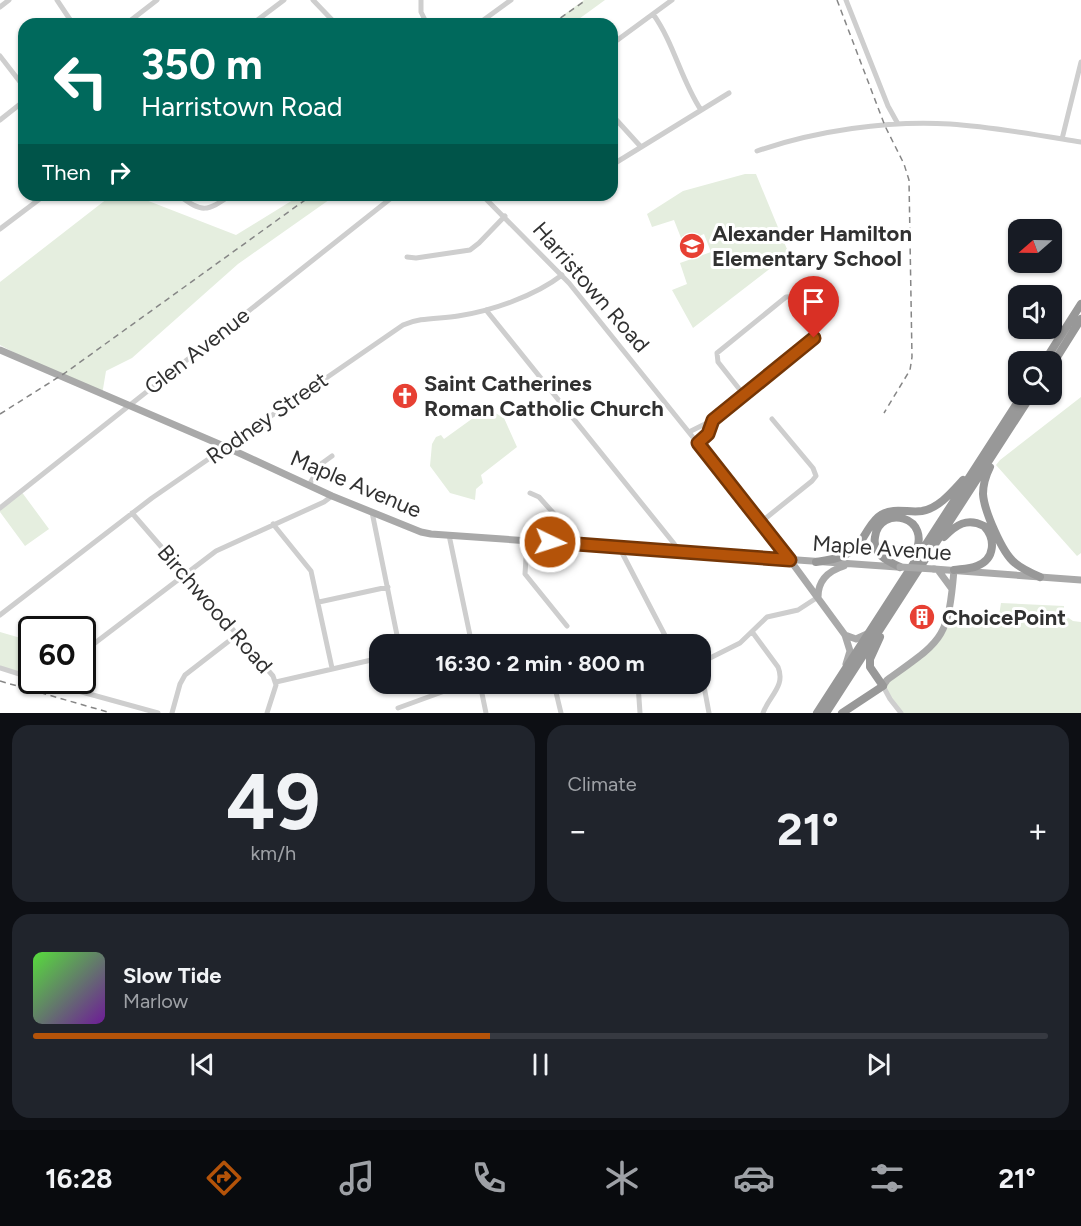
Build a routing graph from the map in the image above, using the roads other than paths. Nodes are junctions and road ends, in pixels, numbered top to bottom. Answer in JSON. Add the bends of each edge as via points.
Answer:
{"nodes":[{"id":1,"x":9,"y":0,"type":"edge"},
{"id":2,"x":57,"y":0,"type":"edge"},
{"id":3,"x":157,"y":0,"type":"edge"},
{"id":4,"x":284,"y":0,"type":"edge"},
{"id":5,"x":314,"y":0,"type":"edge"},
{"id":6,"x":420,"y":0,"type":"edge"},
{"id":7,"x":511,"y":0,"type":"edge"},
{"id":8,"x":672,"y":0,"type":"edge"},
{"id":9,"x":846,"y":0,"type":"edge"},
{"id":10,"x":0,"y":7,"type":"edge"},
{"id":11,"x":653,"y":14,"type":"junction"},
{"id":12,"x":70,"y":18,"type":"edge"},
{"id":13,"x":134,"y":18,"type":"edge"},
{"id":14,"x":260,"y":18,"type":"edge"},
{"id":15,"x":330,"y":18,"type":"edge"},
{"id":16,"x":424,"y":18,"type":"edge"},
{"id":17,"x":486,"y":18,"type":"edge"},
{"id":18,"x":618,"y":40,"type":"edge"},
{"id":19,"x":0,"y":56,"type":"edge"},
{"id":20,"x":1081,"y":62,"type":"edge"},
{"id":21,"x":18,"y":79,"type":"edge"},
{"id":22,"x":729,"y":93,"type":"dead end"},
{"id":23,"x":18,"y":106,"type":"edge"},
{"id":24,"x":701,"y":110,"type":"junction"},
{"id":25,"x":0,"y":120,"type":"edge"},
{"id":26,"x":618,"y":122,"type":"edge"},
{"id":27,"x":898,"y":124,"type":"junction"},
{"id":28,"x":1062,"y":139,"type":"junction"},
{"id":29,"x":1081,"y":142,"type":"edge"},
{"id":30,"x":641,"y":147,"type":"junction"},
{"id":31,"x":757,"y":151,"type":"dead end"},
{"id":32,"x":618,"y":161,"type":"edge"},
{"id":33,"x":37,"y":201,"type":"edge"},
{"id":34,"x":186,"y":201,"type":"edge"},
{"id":35,"x":222,"y":201,"type":"edge"},
{"id":36,"x":388,"y":201,"type":"edge"},
{"id":37,"x":489,"y":201,"type":"edge"},
{"id":38,"x":505,"y":216,"type":"junction"},
{"id":39,"x":0,"y":229,"type":"edge"},
{"id":40,"x":407,"y":257,"type":"dead end"},
{"id":41,"x":562,"y":275,"type":"junction"},
{"id":42,"x":1081,"y":304,"type":"edge"},
{"id":43,"x":486,"y":310,"type":"junction"},
{"id":44,"x":1081,"y":319,"type":"edge"},
{"id":45,"x":0,"y":350,"type":"edge"},
{"id":46,"x":1051,"y":351,"type":"edge"},
{"id":47,"x":1060,"y":351,"type":"edge"},
{"id":48,"x":744,"y":395,"type":"junction"},
{"id":49,"x":1016,"y":405,"type":"edge"},
{"id":50,"x":1026,"y":405,"type":"edge"},
{"id":51,"x":128,"y":406,"type":"junction"},
{"id":52,"x":1022,"y":411,"type":"junction"},
{"id":53,"x":772,"y":419,"type":"dead end"},
{"id":54,"x":713,"y":420,"type":"junction"},
{"id":55,"x":689,"y":432,"type":"junction"},
{"id":56,"x":994,"y":439,"type":"junction"},
{"id":57,"x":698,"y":443,"type":"junction"},
{"id":58,"x":226,"y":447,"type":"junction"},
{"id":59,"x":332,"y":456,"type":"dead end"},
{"id":60,"x":309,"y":485,"type":"junction"},
{"id":61,"x":530,"y":493,"type":"dead end"},
{"id":62,"x":332,"y":496,"type":"junction"},
{"id":63,"x":0,"y":508,"type":"edge"},
{"id":64,"x":372,"y":512,"type":"junction"},
{"id":65,"x":132,"y":513,"type":"junction"},
{"id":66,"x":761,"y":522,"type":"junction"},
{"id":67,"x":273,"y":524,"type":"junction"},
{"id":68,"x":448,"y":536,"type":"junction"},
{"id":69,"x":527,"y":541,"type":"junction"},
{"id":70,"x":556,"y":543,"type":"junction"},
{"id":71,"x":619,"y":547,"type":"junction"},
{"id":72,"x":680,"y":551,"type":"junction"},
{"id":73,"x":790,"y":560,"type":"junction"},
{"id":74,"x":816,"y":562,"type":"junction"},
{"id":75,"x":851,"y":564,"type":"junction"},
{"id":76,"x":900,"y":567,"type":"junction"},
{"id":77,"x":936,"y":569,"type":"junction"},
{"id":78,"x":954,"y":570,"type":"junction"},
{"id":79,"x":966,"y":571,"type":"junction"},
{"id":80,"x":185,"y":574,"type":"junction"},
{"id":81,"x":1040,"y":577,"type":"junction"},
{"id":82,"x":914,"y":578,"type":"junction"},
{"id":83,"x":1081,"y":580,"type":"edge"},
{"id":84,"x":388,"y":586,"type":"junction"},
{"id":85,"x":899,"y":586,"type":"junction"},
{"id":86,"x":952,"y":589,"type":"junction"},
{"id":87,"x":818,"y":597,"type":"junction"},
{"id":88,"x":319,"y":602,"type":"junction"},
{"id":89,"x":0,"y":615,"type":"edge"},
{"id":90,"x":888,"y":618,"type":"junction"},
{"id":91,"x":567,"y":626,"type":"dead end"},
{"id":92,"x":871,"y":629,"type":"junction"},
{"id":93,"x":753,"y":633,"type":"junction"},
{"id":94,"x":238,"y":634,"type":"junction"},
{"id":95,"x":397,"y":634,"type":"edge"},
{"id":96,"x":469,"y":634,"type":"edge"},
{"id":97,"x":663,"y":634,"type":"edge"},
{"id":98,"x":844,"y":635,"type":"junction"},
{"id":99,"x":96,"y":642,"type":"edge"},
{"id":100,"x":711,"y":659,"type":"edge"},
{"id":101,"x":369,"y":661,"type":"edge"},
{"id":102,"x":0,"y":668,"type":"edge"},
{"id":103,"x":332,"y":669,"type":"junction"},
{"id":104,"x":18,"y":674,"type":"edge"},
{"id":105,"x":842,"y":674,"type":"junction"},
{"id":106,"x":276,"y":682,"type":"junction"},
{"id":107,"x":883,"y":686,"type":"junction"},
{"id":108,"x":86,"y":694,"type":"edge"},
{"id":109,"x":436,"y":694,"type":"edge"},
{"id":110,"x":482,"y":694,"type":"edge"},
{"id":111,"x":556,"y":694,"type":"edge"},
{"id":112,"x":639,"y":694,"type":"edge"},
{"id":113,"x":706,"y":694,"type":"edge"},
{"id":114,"x":398,"y":708,"type":"dead end"},
{"id":115,"x":158,"y":713,"type":"edge"},
{"id":116,"x":172,"y":713,"type":"edge"},
{"id":117,"x":267,"y":713,"type":"edge"},
{"id":118,"x":486,"y":713,"type":"edge"},
{"id":119,"x":561,"y":713,"type":"edge"},
{"id":120,"x":640,"y":713,"type":"edge"},
{"id":121,"x":709,"y":713,"type":"edge"},
{"id":122,"x":763,"y":713,"type":"edge"},
{"id":123,"x":817,"y":713,"type":"edge"},
{"id":124,"x":826,"y":713,"type":"edge"},
{"id":125,"x":842,"y":713,"type":"edge"},
{"id":126,"x":901,"y":713,"type":"edge"}],
"edges":[{"from":1,"to":10,"type":"street"},
{"from":2,"to":12,"type":"street"},
{"from":3,"to":13,"type":"street"},
{"from":4,"to":14,"type":"street"},
{"from":5,"to":15,"type":"street"},
{"from":6,"to":16,"type":"street"},
{"from":7,"to":17,"type":"street"},
{"from":8,"to":11,"type":"street"},
{"from":9,"to":27,"type":"street"},
{"from":11,"to":18,"type":"street"},
{"from":11,"to":24,"type":"street"},
{"from":19,"to":21,"type":"street"},
{"from":20,"to":28,"type":"street"},
{"from":22,"to":24,"type":"street"},
{"from":23,"to":25,"type":"street"},
{"from":24,"to":30,"type":"street"},
{"from":26,"to":30,"type":"street"},
{"from":27,"to":28,"type":"street","via":[[952,124]]},
{"from":27,"to":31,"type":"street","via":[[833,133]]},
{"from":28,"to":29,"type":"street"},
{"from":30,"to":32,"type":"street"},
{"from":33,"to":39,"type":"street"},
{"from":34,"to":35,"type":"street","via":[[196,208],[209,209]]},
{"from":36,"to":51,"type":"street","name":"Glen Avenue"},
{"from":37,"to":38,"type":"street","name":"Harristown Road"},
{"from":38,"to":40,"type":"street","via":[[470,250]]},
{"from":38,"to":41,"type":"street","name":"Harristown Road"},
{"from":41,"to":43,"type":"street","name":"Rodney Street"},
{"from":41,"to":55,"type":"street","name":"Harristown Road"},
{"from":42,"to":46,"type":"highway"},
{"from":43,"to":58,"type":"street","name":"Rodney Street","via":[[403,325]]},
{"from":43,"to":72,"type":"street"},
{"from":44,"to":47,"type":"highway"},
{"from":45,"to":51,"type":"main road","name":"Maple Avenue"},
{"from":48,"to":48,"type":"street","via":[[718,362],[719,350],[786,297],[798,295],[805,300],[815,327],[814,338]]},
{"from":48,"to":54,"type":"street"},
{"from":49,"to":56,"type":"highway"},
{"from":50,"to":52,"type":"highway"},
{"from":51,"to":58,"type":"main road","name":"Maple Avenue"},
{"from":51,"to":63,"type":"street","name":"Glen Avenue"},
{"from":52,"to":81,"type":"highway","via":[[990,468],[983,497],[1011,560]]},
{"from":52,"to":82,"type":"highway"},
{"from":53,"to":66,"type":"street","via":[[816,476]]},
{"from":54,"to":55,"type":"street"},
{"from":54,"to":57,"type":"street","via":[[708,434]]},
{"from":55,"to":57,"type":"street","name":"Harristown Road"},
{"from":56,"to":74,"type":"highway","via":[[963,480],[938,504],[922,511],[886,512],[875,519],[849,555]]},
{"from":56,"to":85,"type":"highway"},
{"from":57,"to":66,"type":"street","name":"Harristown Road"},
{"from":58,"to":60,"type":"main road","name":"Maple Avenue"},
{"from":58,"to":65,"type":"street","name":"Rodney Street"},
{"from":59,"to":60,"type":"street","via":[[321,464]]},
{"from":60,"to":62,"type":"main road","name":"Maple Avenue"},
{"from":61,"to":70,"type":"street","via":[[556,516]]},
{"from":62,"to":64,"type":"main road","name":"Maple Avenue"},
{"from":62,"to":67,"type":"street"},
{"from":64,"to":68,"type":"main road","name":"Maple Avenue","via":[[421,532]]},
{"from":64,"to":84,"type":"street"},
{"from":65,"to":80,"type":"street","name":"Birchwood Road"},
{"from":65,"to":89,"type":"street","name":"Rodney Street"},
{"from":66,"to":73,"type":"street","name":"Harristown Road"},
{"from":67,"to":80,"type":"street","via":[[216,551]]},
{"from":67,"to":88,"type":"street","via":[[311,570]]},
{"from":68,"to":69,"type":"main road","name":"Maple Avenue"},
{"from":68,"to":96,"type":"street"},
{"from":69,"to":70,"type":"main road","name":"Maple Avenue"},
{"from":69,"to":91,"type":"street","via":[[525,574]]},
{"from":70,"to":71,"type":"main road","name":"Maple Avenue"},
{"from":71,"to":72,"type":"main road","name":"Maple Avenue"},
{"from":71,"to":97,"type":"street"},
{"from":72,"to":73,"type":"main road","name":"Maple Avenue"},
{"from":73,"to":74,"type":"main road","name":"Maple Avenue"},
{"from":73,"to":87,"type":"main road","name":"Harristown Road"},
{"from":74,"to":75,"type":"main road","name":"Maple Avenue"},
{"from":75,"to":76,"type":"main road","name":"Maple Avenue"},
{"from":75,"to":87,"type":"main road","via":[[827,574],[820,582]]},
{"from":76,"to":77,"type":"main road","name":"Maple Avenue","bridge":true},
{"from":76,"to":85,"type":"highway","via":[[882,557],[874,544],[880,524],[894,518],[909,521],[919,535],[916,552]]},
{"from":77,"to":78,"type":"main road","name":"Maple Avenue"},
{"from":77,"to":86,"type":"main road"},
{"from":78,"to":79,"type":"main road","name":"Maple Avenue"},
{"from":78,"to":82,"type":"highway","via":[[977,566],[989,556],[992,540],[984,526],[969,522],[954,528]]},
{"from":78,"to":86,"type":"main road"},
{"from":79,"to":81,"type":"main road","name":"Maple Avenue"},
{"from":79,"to":86,"type":"main road"},
{"from":80,"to":94,"type":"street","name":"Birchwood Road"},
{"from":80,"to":99,"type":"street"},
{"from":81,"to":83,"type":"main road","name":"Maple Avenue"},
{"from":82,"to":90,"type":"highway"},
{"from":84,"to":88,"type":"street"},
{"from":84,"to":95,"type":"street"},
{"from":85,"to":92,"type":"highway"},
{"from":86,"to":107,"type":"main road","via":[[949,615],[941,636]]},
{"from":87,"to":93,"type":"street","via":[[798,610],[767,617]]},
{"from":87,"to":98,"type":"main road","name":"Harristown Road"},
{"from":88,"to":103,"type":"street"},
{"from":90,"to":107,"type":"highway","via":[[870,663]]},
{"from":90,"to":124,"type":"highway"},
{"from":92,"to":98,"type":"main road","via":[[856,639]]},
{"from":92,"to":105,"type":"highway"},
{"from":93,"to":100,"type":"street"},
{"from":93,"to":122,"type":"street","via":[[781,674]]},
{"from":94,"to":106,"type":"street","name":"Birchwood Road"},
{"from":94,"to":116,"type":"street","via":[[185,675]]},
{"from":98,"to":105,"type":"main road","via":[[850,651]]},
{"from":101,"to":103,"type":"street"},
{"from":102,"to":104,"type":"street"},
{"from":103,"to":106,"type":"street"},
{"from":105,"to":123,"type":"highway"},
{"from":106,"to":117,"type":"street","name":"Birchwood Road"},
{"from":107,"to":125,"type":"highway"},
{"from":107,"to":126,"type":"street"},
{"from":108,"to":115,"type":"street"},
{"from":109,"to":114,"type":"street"},
{"from":110,"to":118,"type":"street"},
{"from":111,"to":119,"type":"street"},
{"from":112,"to":120,"type":"street"},
{"from":113,"to":121,"type":"street"}]}
